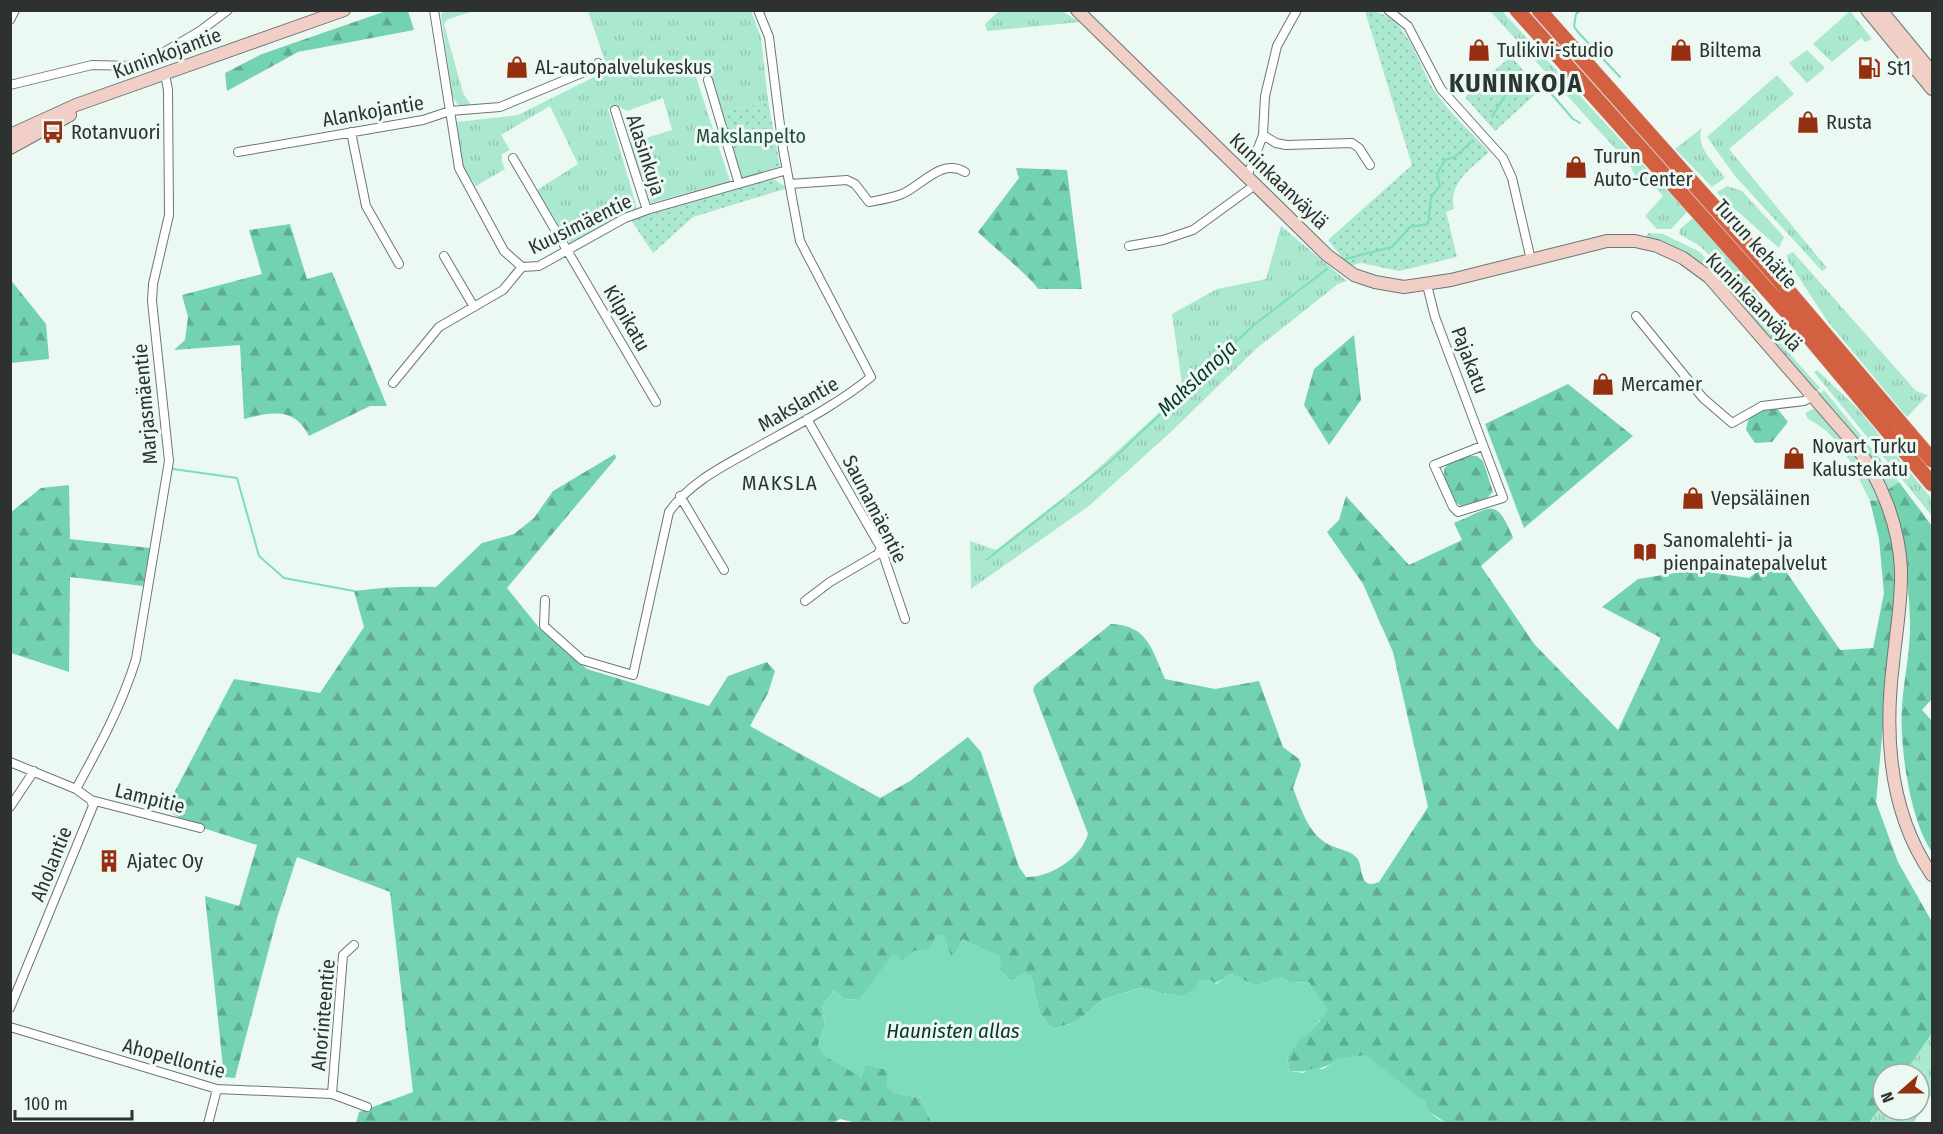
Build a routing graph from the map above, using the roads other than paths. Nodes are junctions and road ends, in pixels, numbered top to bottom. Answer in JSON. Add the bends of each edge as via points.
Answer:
{"nodes":[{"id":1,"x":15,"y":10,"type":"edge"},
{"id":2,"x":228,"y":10,"type":"edge"},
{"id":3,"x":344,"y":10,"type":"edge"},
{"id":4,"x":434,"y":10,"type":"edge"},
{"id":5,"x":759,"y":10,"type":"edge"},
{"id":6,"x":1077,"y":10,"type":"edge"},
{"id":7,"x":1297,"y":10,"type":"edge"},
{"id":8,"x":1388,"y":10,"type":"edge"},
{"id":9,"x":1517,"y":10,"type":"edge"},
{"id":10,"x":1539,"y":10,"type":"edge"},
{"id":11,"x":1866,"y":10,"type":"edge"},
{"id":12,"x":1881,"y":10,"type":"edge"},
{"id":13,"x":10,"y":20,"type":"edge"},
{"id":14,"x":598,"y":63,"type":"dead end"},
{"id":15,"x":1932,"y":72,"type":"edge"},
{"id":16,"x":165,"y":74,"type":"junction"},
{"id":17,"x":708,"y":80,"type":"dead end"},
{"id":18,"x":10,"y":85,"type":"edge"},
{"id":19,"x":1932,"y":89,"type":"edge"},
{"id":20,"x":106,"y":96,"type":"junction"},
{"id":21,"x":615,"y":110,"type":"dead end"},
{"id":22,"x":450,"y":111,"type":"junction"},
{"id":23,"x":351,"y":132,"type":"junction"},
{"id":24,"x":10,"y":135,"type":"edge"},
{"id":25,"x":1263,"y":135,"type":"junction"},
{"id":26,"x":10,"y":148,"type":"edge"},
{"id":27,"x":238,"y":152,"type":"dead end"},
{"id":28,"x":513,"y":158,"type":"dead end"},
{"id":29,"x":1370,"y":165,"type":"dead end"},
{"id":30,"x":787,"y":170,"type":"junction"},
{"id":31,"x":965,"y":172,"type":"dead end"},
{"id":32,"x":1251,"y":181,"type":"junction"},
{"id":33,"x":739,"y":184,"type":"junction"},
{"id":34,"x":790,"y":184,"type":"junction"},
{"id":35,"x":647,"y":210,"type":"junction"},
{"id":36,"x":1129,"y":246,"type":"dead end"},
{"id":37,"x":569,"y":251,"type":"junction"},
{"id":38,"x":444,"y":256,"type":"dead end"},
{"id":39,"x":1531,"y":260,"type":"junction"},
{"id":40,"x":399,"y":264,"type":"dead end"},
{"id":41,"x":522,"y":267,"type":"junction"},
{"id":42,"x":1427,"y":285,"type":"junction"},
{"id":43,"x":474,"y":307,"type":"junction"},
{"id":44,"x":1636,"y":316,"type":"dead end"},
{"id":45,"x":393,"y":383,"type":"dead end"},
{"id":46,"x":1815,"y":395,"type":"junction"},
{"id":47,"x":656,"y":402,"type":"dead end"},
{"id":48,"x":807,"y":419,"type":"junction"},
{"id":49,"x":1482,"y":446,"type":"junction"},
{"id":50,"x":1932,"y":460,"type":"edge"},
{"id":51,"x":1932,"y":484,"type":"edge"},
{"id":52,"x":680,"y":496,"type":"junction"},
{"id":53,"x":881,"y":548,"type":"junction"},
{"id":54,"x":724,"y":570,"type":"dead end"},
{"id":55,"x":545,"y":600,"type":"dead end"},
{"id":56,"x":805,"y":601,"type":"dead end"},
{"id":57,"x":905,"y":619,"type":"dead end"},
{"id":58,"x":10,"y":762,"type":"edge"},
{"id":59,"x":34,"y":771,"type":"junction"},
{"id":60,"x":76,"y":789,"type":"junction"},
{"id":61,"x":91,"y":800,"type":"junction"},
{"id":62,"x":10,"y":807,"type":"edge"},
{"id":63,"x":200,"y":828,"type":"dead end"},
{"id":64,"x":1932,"y":875,"type":"edge"},
{"id":65,"x":354,"y":945,"type":"dead end"},
{"id":66,"x":10,"y":1008,"type":"edge"},
{"id":67,"x":10,"y":1027,"type":"edge"},
{"id":68,"x":217,"y":1089,"type":"junction"},
{"id":69,"x":332,"y":1094,"type":"junction"},
{"id":70,"x":367,"y":1107,"type":"dead end"},
{"id":71,"x":208,"y":1124,"type":"edge"}],
"edges":[{"from":1,"to":13,"type":"street"},
{"from":2,"to":18,"type":"street","via":[[147,62],[133,66],[92,65]]},
{"from":3,"to":16,"type":"street","name":"Kuninkojantie"},
{"from":4,"to":22,"type":"street","name":"Alankojantie"},
{"from":5,"to":30,"type":"street","name":"Makslantie","via":[[769,37]]},
{"from":6,"to":32,"type":"street","name":"Kuninkaanväylä"},
{"from":7,"to":25,"type":"street","via":[[1277,46],[1265,96]]},
{"from":8,"to":39,"type":"street","via":[[1408,26],[1441,89],[1503,158],[1512,178]]},
{"from":9,"to":51,"type":"highway","name":"Turun kehätie","via":[[1789,314]]},
{"from":10,"to":50,"type":"highway","name":"Turun kehätie","via":[[1786,288]]},
{"from":11,"to":19,"type":"street"},
{"from":12,"to":15,"type":"street"},
{"from":14,"to":22,"type":"street","via":[[500,107]]},
{"from":16,"to":20,"type":"street","name":"Kuninkojantie"},
{"from":16,"to":60,"type":"street","name":"Marjasmäentie","via":[[169,214],[152,301],[169,461],[136,659],[103,741]]},
{"from":17,"to":33,"type":"street"},
{"from":20,"to":24,"type":"street","name":"Kuninkojantie"},
{"from":20,"to":26,"type":"street","name":"Kuninkojantie"},
{"from":21,"to":35,"type":"street","name":"Alasinkuja"},
{"from":22,"to":23,"type":"street","name":"Alankojantie","via":[[423,120]]},
{"from":22,"to":41,"type":"street","name":"Kuusimäentie","via":[[459,168],[504,251]]},
{"from":23,"to":27,"type":"street","name":"Alankojantie"},
{"from":23,"to":40,"type":"street","via":[[366,206]]},
{"from":25,"to":29,"type":"street","via":[[1286,145],[1352,143]]},
{"from":25,"to":32,"type":"street"},
{"from":28,"to":37,"type":"street","name":"Kilpikatu"},
{"from":30,"to":33,"type":"street","name":"Kuusimäentie"},
{"from":30,"to":34,"type":"street","name":"Makslantie"},
{"from":31,"to":34,"type":"street","via":[[955,166],[945,168],[902,194],[869,202],[847,180]]},
{"from":32,"to":36,"type":"street","via":[[1192,230]]},
{"from":32,"to":42,"type":"street","name":"Kuninkaanväylä","via":[[1347,270],[1385,284]]},
{"from":33,"to":35,"type":"street","name":"Kuusimäentie"},
{"from":34,"to":48,"type":"street","name":"Makslantie","via":[[800,241],[871,377]]},
{"from":35,"to":37,"type":"street","name":"Kuusimäentie","via":[[625,218]]},
{"from":37,"to":41,"type":"street","name":"Kuusimäentie","via":[[539,266]]},
{"from":37,"to":47,"type":"street","name":"Kilpikatu"},
{"from":38,"to":43,"type":"street"},
{"from":39,"to":42,"type":"street","name":"Kuninkaanväylä"},
{"from":39,"to":46,"type":"street","name":"Kuninkaanväylä","via":[[1607,241],[1643,242],[1670,251],[1708,277]]},
{"from":41,"to":43,"type":"street","via":[[503,290]]},
{"from":42,"to":49,"type":"street","name":"Pajakatu"},
{"from":43,"to":45,"type":"street","via":[[439,327]]},
{"from":44,"to":46,"type":"street","via":[[1703,398],[1732,423],[1762,406],[1804,401]]},
{"from":46,"to":64,"type":"street","name":"Kuninkaanväylä","via":[[1866,459],[1894,526],[1901,582],[1889,712],[1891,766],[1908,829]]},
{"from":48,"to":52,"type":"street","name":"Makslantie","via":[[735,459]]},
{"from":48,"to":53,"type":"street","name":"Saunamäentie"},
{"from":49,"to":49,"type":"street","name":"Pajakatu","via":[[1434,465],[1458,512],[1503,498]]},
{"from":52,"to":54,"type":"street"},
{"from":52,"to":55,"type":"street","name":"Makslantie","via":[[669,513],[633,675],[582,660],[544,626]]},
{"from":53,"to":56,"type":"street","via":[[878,554]]},
{"from":53,"to":57,"type":"street","name":"Saunamäentie"},
{"from":58,"to":59,"type":"street"},
{"from":59,"to":60,"type":"street"},
{"from":59,"to":62,"type":"street"},
{"from":60,"to":61,"type":"street"},
{"from":61,"to":63,"type":"street","name":"Lampitie"},
{"from":61,"to":66,"type":"street","name":"Aholantie","via":[[93,806]]},
{"from":65,"to":69,"type":"street","name":"Ahorinteentie","via":[[343,955]]},
{"from":67,"to":68,"type":"street","name":"Ahopellontie"},
{"from":68,"to":69,"type":"street","name":"Ahopellontie"},
{"from":68,"to":71,"type":"street"},
{"from":69,"to":70,"type":"street","name":"Ahopellontie"}]}
